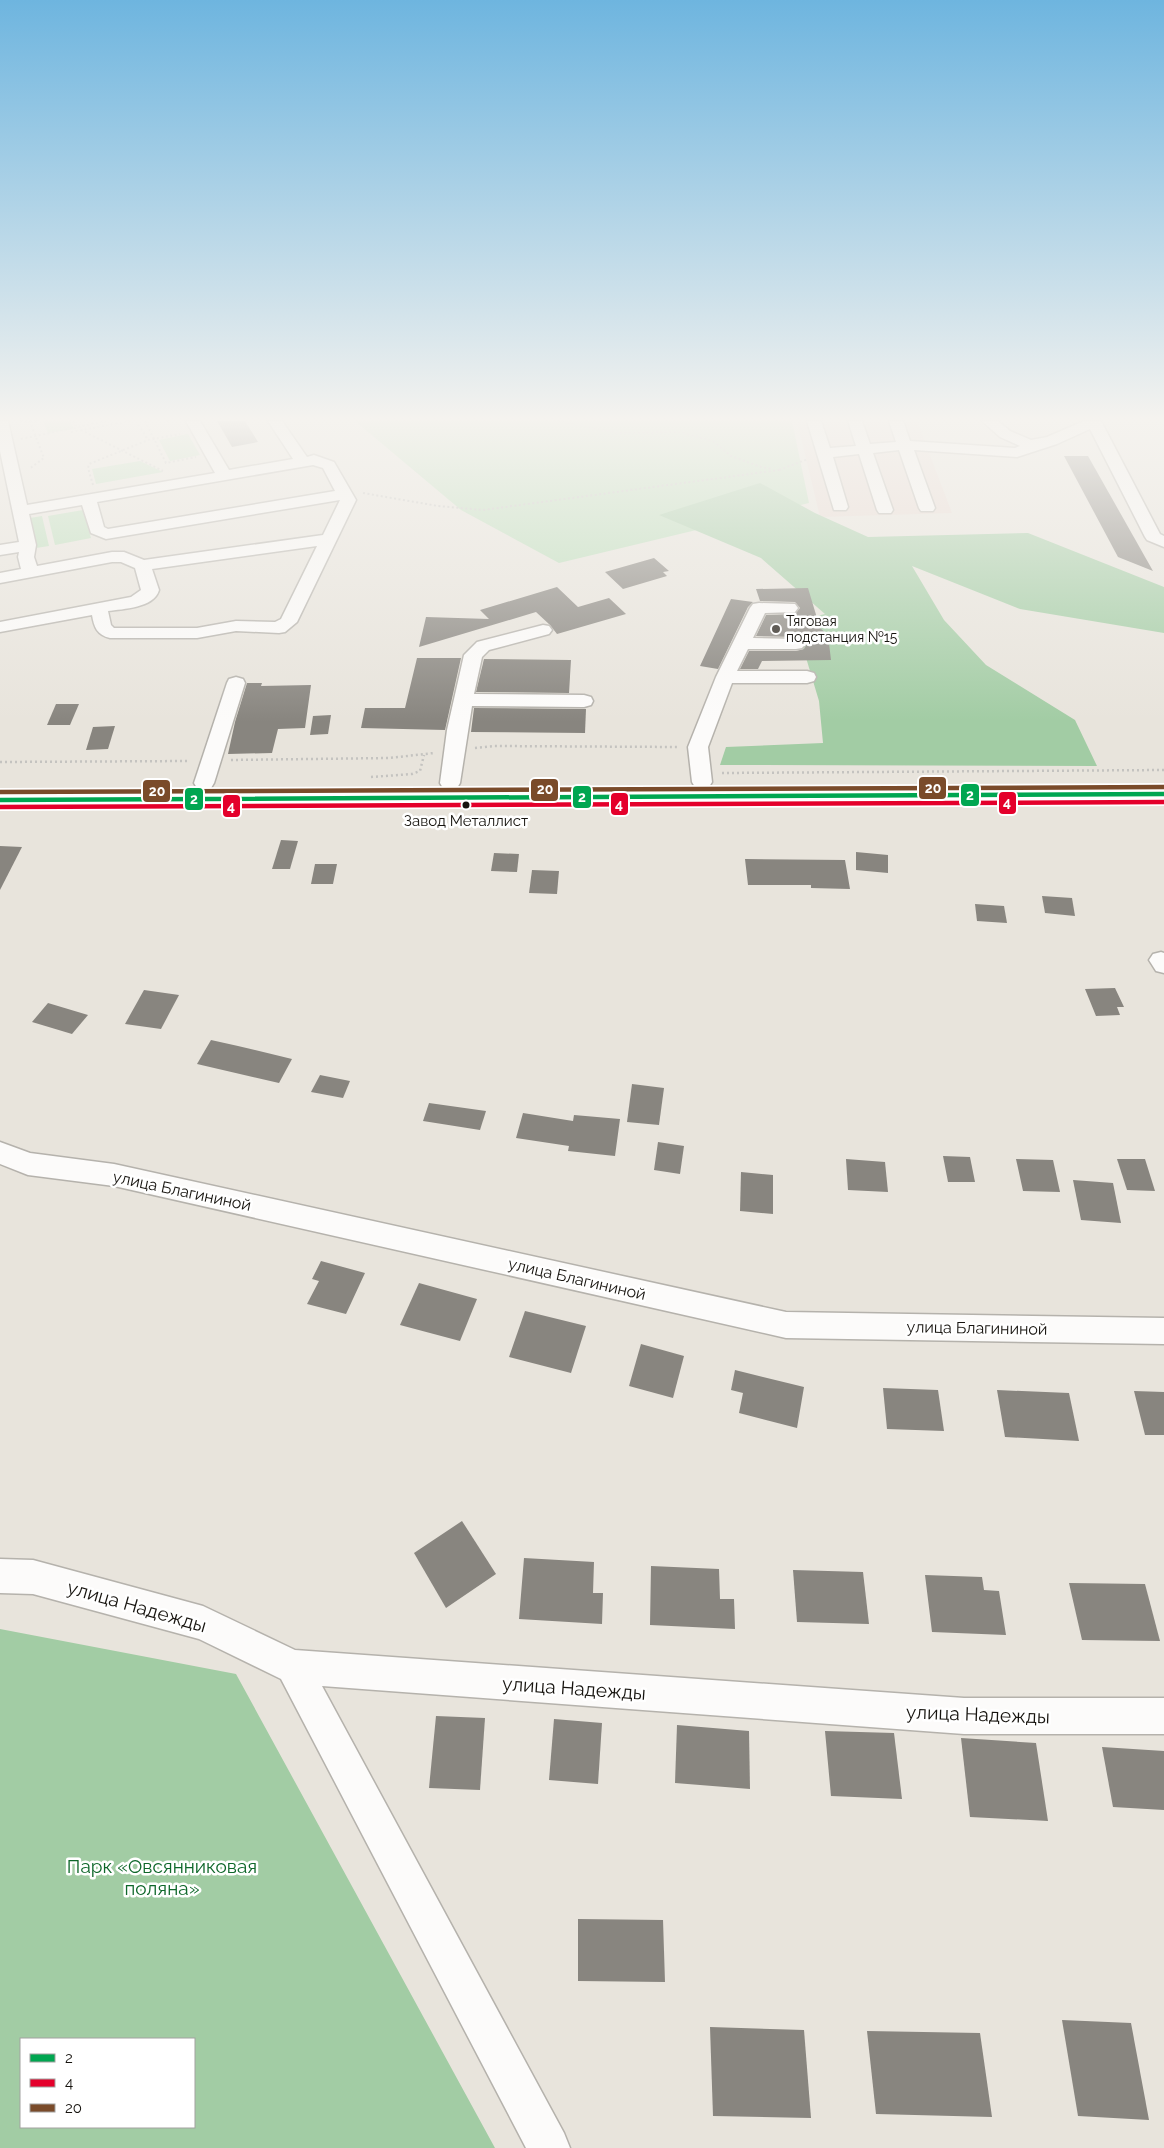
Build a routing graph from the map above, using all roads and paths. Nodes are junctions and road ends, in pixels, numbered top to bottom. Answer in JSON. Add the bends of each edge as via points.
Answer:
{"nodes":[{"id":1,"x":23,"y":521,"type":"edge"},
{"id":2,"x":95,"y":521,"type":"edge"},
{"id":3,"x":182,"y":521,"type":"edge"},
{"id":4,"x":338,"y":521,"type":"edge"},
{"id":5,"x":1145,"y":521,"type":"edge"},
{"id":6,"x":329,"y":539,"type":"junction"},
{"id":7,"x":1164,"y":542,"type":"edge"},
{"id":8,"x":28,"y":545,"type":"junction"},
{"id":9,"x":0,"y":550,"type":"edge"},
{"id":10,"x":142,"y":565,"type":"junction"},
{"id":11,"x":30,"y":572,"type":"junction"},
{"id":12,"x":0,"y":578,"type":"edge"},
{"id":13,"x":98,"y":608,"type":"junction"},
{"id":14,"x":789,"y":608,"type":"dead end"},
{"id":15,"x":0,"y":627,"type":"edge"},
{"id":16,"x":543,"y":630,"type":"dead end"},
{"id":17,"x":742,"y":643,"type":"junction"},
{"id":18,"x":796,"y":644,"type":"dead end"},
{"id":19,"x":725,"y":677,"type":"junction"},
{"id":20,"x":806,"y":677,"type":"dead end"},
{"id":21,"x":236,"y":683,"type":"dead end"},
{"id":22,"x":463,"y":700,"type":"junction"},
{"id":23,"x":584,"y":701,"type":"dead end"},
{"id":24,"x":698,"y":747,"type":"junction"},
{"id":25,"x":453,"y":751,"type":"junction"},
{"id":26,"x":424,"y":754,"type":"junction"},
{"id":27,"x":211,"y":761,"type":"junction"},
{"id":28,"x":0,"y":762,"type":"edge"},
{"id":29,"x":1164,"y":770,"type":"edge"},
{"id":30,"x":371,"y":777,"type":"dead end"},
{"id":31,"x":702,"y":777,"type":"junction"},
{"id":32,"x":1164,"y":780,"type":"edge"},
{"id":33,"x":204,"y":783,"type":"junction"},
{"id":34,"x":450,"y":783,"type":"junction"},
{"id":35,"x":0,"y":784,"type":"edge"},
{"id":36,"x":1164,"y":794,"type":"edge"},
{"id":37,"x":0,"y":800,"type":"edge"},
{"id":38,"x":0,"y":1153,"type":"edge"},
{"id":39,"x":1164,"y":1332,"type":"edge"},
{"id":40,"x":0,"y":1576,"type":"edge"},
{"id":41,"x":293,"y":1667,"type":"junction"},
{"id":42,"x":1164,"y":1716,"type":"edge"},
{"id":43,"x":548,"y":2148,"type":"edge"}],
"edges":[{"from":1,"to":8,"type":"street"},
{"from":2,"to":3,"type":"street","via":[[97,530],[106,534]]},
{"from":4,"to":6,"type":"street"},
{"from":5,"to":7,"type":"street","via":[[1153,537]]},
{"from":6,"to":10,"type":"street"},
{"from":6,"to":13,"type":"street","via":[[288,622],[278,628],[236,626],[197,633],[110,633],[102,627]]},
{"from":8,"to":9,"type":"street"},
{"from":8,"to":11,"type":"street","via":[[26,557]]},
{"from":10,"to":11,"type":"street","via":[[118,557]]},
{"from":10,"to":13,"type":"street","via":[[149,594],[136,601]]},
{"from":11,"to":12,"type":"street"},
{"from":13,"to":15,"type":"street"},
{"from":14,"to":17,"type":"street","via":[[759,608]]},
{"from":16,"to":22,"type":"street","via":[[483,646],[473,655]]},
{"from":17,"to":18,"type":"street"},
{"from":17,"to":19,"type":"street"},
{"from":19,"to":20,"type":"street"},
{"from":19,"to":24,"type":"street"},
{"from":21,"to":27,"type":"street"},
{"from":22,"to":23,"type":"street"},
{"from":22,"to":25,"type":"street"},
{"from":24,"to":25,"type":"path","via":[[494,746]]},
{"from":24,"to":31,"type":"street"},
{"from":25,"to":26,"type":"path"},
{"from":25,"to":34,"type":"street"},
{"from":26,"to":27,"type":"path","via":[[389,758]]},
{"from":26,"to":30,"type":"path","via":[[420,771]]},
{"from":27,"to":28,"type":"path"},
{"from":27,"to":33,"type":"street"},
{"from":29,"to":31,"type":"path"},
{"from":31,"to":32,"type":"main road"},
{"from":31,"to":34,"type":"main road"},
{"from":33,"to":34,"type":"main road"},
{"from":33,"to":35,"type":"main road"},
{"from":36,"to":37,"type":"main road"},
{"from":38,"to":39,"type":"street","name":"улица Благининой","via":[[28,1164],[114,1175],[786,1325]]},
{"from":40,"to":41,"type":"street","name":"улица Надежды","via":[[33,1577],[203,1622]]},
{"from":41,"to":42,"type":"street","name":"улица Надежды","via":[[964,1716]]},
{"from":41,"to":43,"type":"street"}]}
